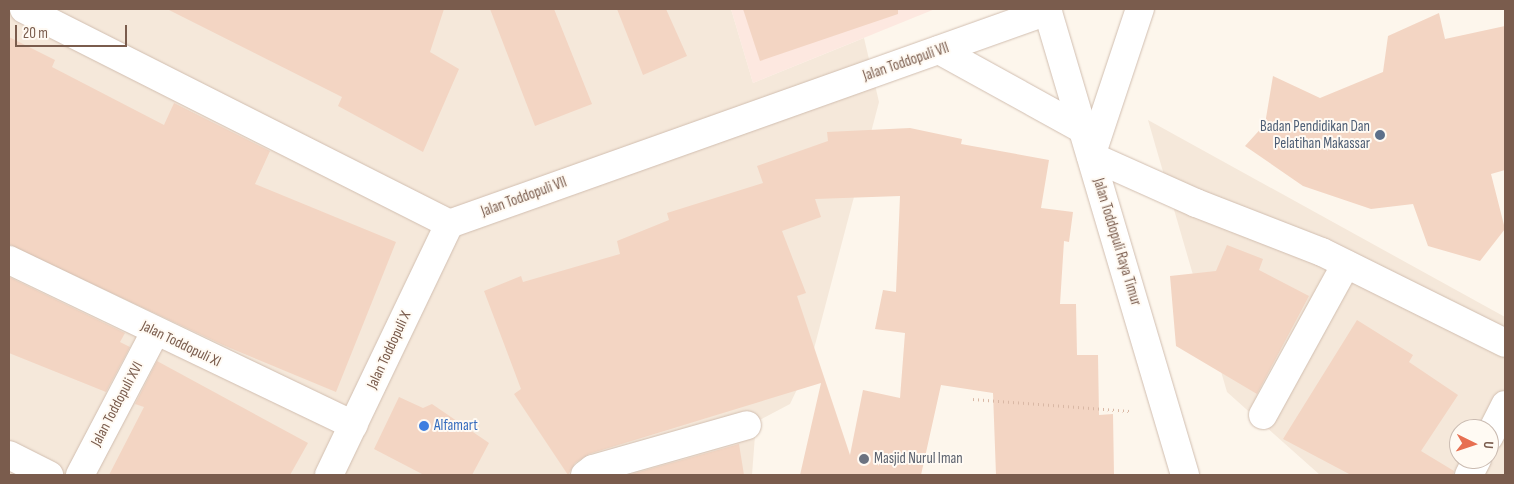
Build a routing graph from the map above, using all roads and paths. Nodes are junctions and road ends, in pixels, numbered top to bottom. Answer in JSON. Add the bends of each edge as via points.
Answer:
{"nodes":[{"id":1,"x":24,"y":9,"type":"edge"},
{"id":2,"x":1049,"y":9,"type":"edge"},
{"id":3,"x":1140,"y":9,"type":"edge"},
{"id":4,"x":939,"y":50,"type":"junction"},
{"id":5,"x":1084,"y":130,"type":"junction"},
{"id":6,"x":1092,"y":156,"type":"junction"},
{"id":7,"x":449,"y":224,"type":"junction"},
{"id":8,"x":9,"y":260,"type":"edge"},
{"id":9,"x":1346,"y":264,"type":"junction"},
{"id":10,"x":155,"y":332,"type":"junction"},
{"id":11,"x":1505,"y":343,"type":"edge"},
{"id":12,"x":973,"y":400,"type":"dead end"},
{"id":13,"x":1505,"y":405,"type":"edge"},
{"id":14,"x":1168,"y":414,"type":"junction"},
{"id":15,"x":1263,"y":415,"type":"dead end"},
{"id":16,"x":1498,"y":419,"type":"edge"},
{"id":17,"x":354,"y":425,"type":"junction"},
{"id":18,"x":747,"y":425,"type":"dead end"},
{"id":19,"x":9,"y":455,"type":"edge"},
{"id":20,"x":49,"y":475,"type":"edge"},
{"id":21,"x":80,"y":475,"type":"edge"},
{"id":22,"x":329,"y":475,"type":"edge"},
{"id":23,"x":584,"y":475,"type":"edge"},
{"id":24,"x":1185,"y":475,"type":"edge"}],
"edges":[{"from":1,"to":7,"type":"street"},
{"from":2,"to":4,"type":"street","name":"Jalan Toddopuli VII"},
{"from":2,"to":5,"type":"street","name":"Jalan Toddopuli Raya Timur"},
{"from":3,"to":6,"type":"street"},
{"from":4,"to":5,"type":"street"},
{"from":4,"to":7,"type":"street","name":"Jalan Toddopuli VII"},
{"from":5,"to":6,"type":"street","name":"Jalan Toddopuli Raya Timur"},
{"from":6,"to":9,"type":"street"},
{"from":6,"to":14,"type":"street","name":"Jalan Toddopuli Raya Timur"},
{"from":7,"to":17,"type":"street","name":"Jalan Toddopuli X"},
{"from":8,"to":10,"type":"street","name":"Jalan Toddopuli XI"},
{"from":9,"to":11,"type":"street"},
{"from":9,"to":15,"type":"street"},
{"from":10,"to":17,"type":"street","name":"Jalan Toddopuli XI"},
{"from":10,"to":21,"type":"street","name":"Jalan Toddopuli XVI"},
{"from":12,"to":14,"type":"path"},
{"from":13,"to":16,"type":"street"},
{"from":14,"to":24,"type":"street","name":"Jalan Toddopuli Raya Timur"},
{"from":17,"to":22,"type":"street","name":"Jalan Toddopuli X"},
{"from":18,"to":23,"type":"street","via":[[593,469]]},
{"from":19,"to":20,"type":"street"}]}
